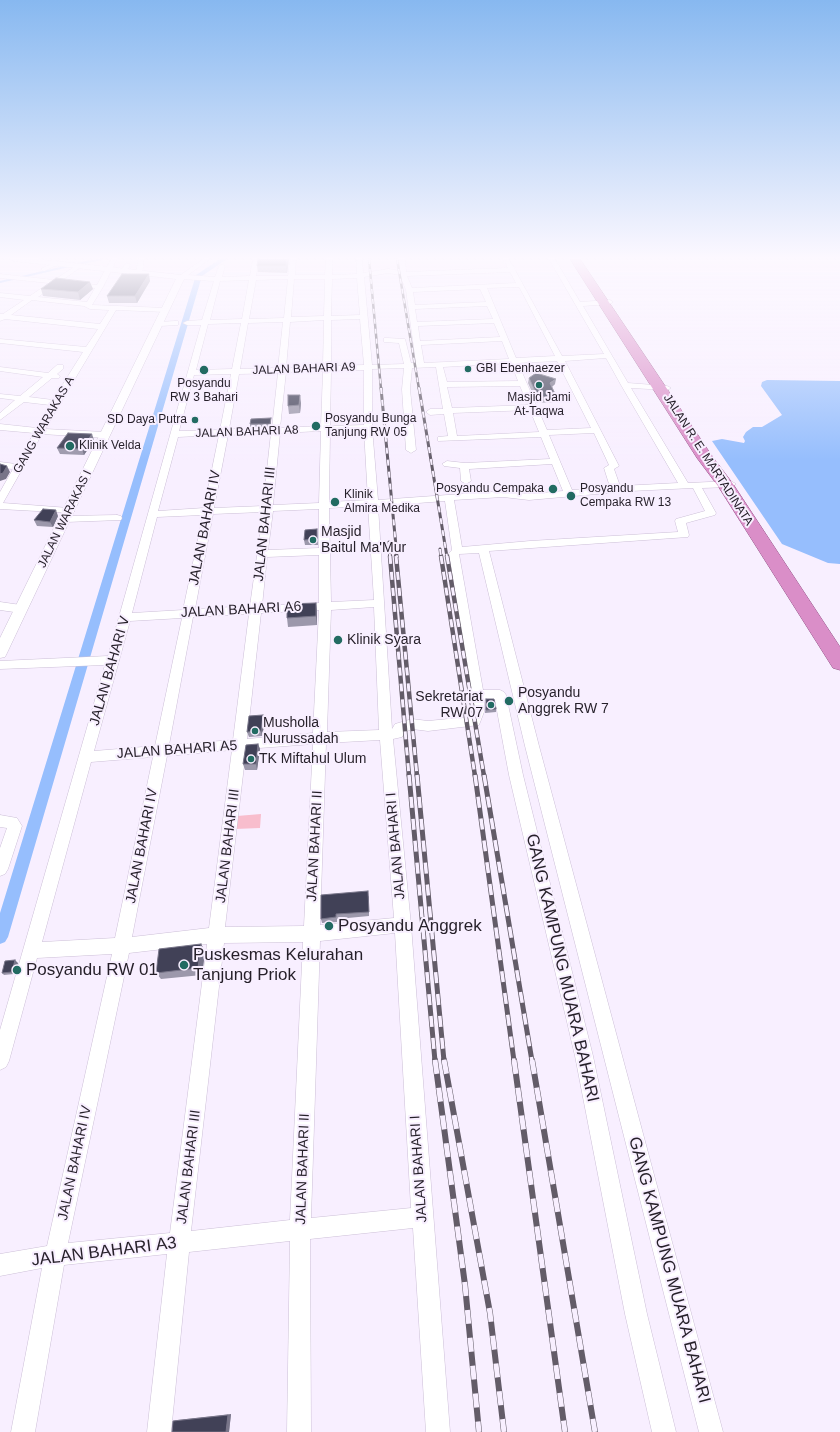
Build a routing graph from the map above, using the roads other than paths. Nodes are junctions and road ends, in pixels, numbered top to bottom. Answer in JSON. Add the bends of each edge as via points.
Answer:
{"nodes":[{"id":1,"x":92,"y":326,"type":"edge"},
{"id":2,"x":159,"y":326,"type":"edge"},
{"id":3,"x":205,"y":326,"type":"edge"},
{"id":4,"x":244,"y":326,"type":"edge"},
{"id":5,"x":286,"y":326,"type":"edge"},
{"id":6,"x":328,"y":326,"type":"edge"},
{"id":7,"x":365,"y":326,"type":"edge"},
{"id":8,"x":413,"y":326,"type":"edge"},
{"id":9,"x":499,"y":326,"type":"edge"},
{"id":10,"x":542,"y":326,"type":"edge"},
{"id":11,"x":591,"y":326,"type":"edge"},
{"id":12,"x":623,"y":326,"type":"edge"},
{"id":13,"x":104,"y":327,"type":"joint"},
{"id":14,"x":505,"y":339,"type":"junction"},
{"id":15,"x":388,"y":340,"type":"dead end"},
{"id":16,"x":0,"y":341,"type":"edge"},
{"id":17,"x":416,"y":343,"type":"junction"},
{"id":18,"x":88,"y":350,"type":"junction"},
{"id":19,"x":610,"y":356,"type":"junction"},
{"id":20,"x":560,"y":358,"type":"junction"},
{"id":21,"x":513,"y":360,"type":"junction"},
{"id":22,"x":439,"y":364,"type":"junction"},
{"id":23,"x":420,"y":365,"type":"junction"},
{"id":24,"x":407,"y":366,"type":"junction"},
{"id":25,"x":60,"y":367,"type":"dead end"},
{"id":26,"x":368,"y":367,"type":"junction"},
{"id":27,"x":328,"y":368,"type":"junction"},
{"id":28,"x":0,"y":369,"type":"edge"},
{"id":29,"x":282,"y":369,"type":"junction"},
{"id":30,"x":236,"y":371,"type":"junction"},
{"id":31,"x":192,"y":373,"type":"junction"},
{"id":32,"x":51,"y":375,"type":"junction"},
{"id":33,"x":71,"y":378,"type":"junction"},
{"id":34,"x":523,"y":384,"type":"junction"},
{"id":35,"x":444,"y":385,"type":"junction"},
{"id":36,"x":625,"y":385,"type":"junction"},
{"id":37,"x":664,"y":389,"type":"junction"},
{"id":38,"x":0,"y":396,"type":"edge"},
{"id":39,"x":23,"y":398,"type":"junction"},
{"id":40,"x":55,"y":403,"type":"junction"},
{"id":41,"x":533,"y":407,"type":"junction"},
{"id":42,"x":447,"y":411,"type":"junction"},
{"id":43,"x":430,"y":412,"type":"dead end"},
{"id":44,"x":0,"y":417,"type":"edge"},
{"id":45,"x":0,"y":427,"type":"edge"},
{"id":46,"x":368,"y":427,"type":"junction"},
{"id":47,"x":326,"y":429,"type":"junction"},
{"id":48,"x":597,"y":430,"type":"junction"},
{"id":49,"x":275,"y":431,"type":"junction"},
{"id":50,"x":40,"y":432,"type":"junction"},
{"id":51,"x":223,"y":433,"type":"junction"},
{"id":52,"x":174,"y":434,"type":"junction"},
{"id":53,"x":543,"y":434,"type":"junction"},
{"id":54,"x":105,"y":436,"type":"junction"},
{"id":55,"x":453,"y":438,"type":"junction"},
{"id":56,"x":441,"y":439,"type":"dead end"},
{"id":57,"x":411,"y":450,"type":"dead end"},
{"id":58,"x":555,"y":461,"type":"junction"},
{"id":59,"x":447,"y":464,"type":"dead end"},
{"id":60,"x":0,"y":465,"type":"edge"},
{"id":61,"x":464,"y":466,"type":"junction"},
{"id":62,"x":20,"y":467,"type":"junction"},
{"id":63,"x":466,"y":481,"type":"dead end"},
{"id":64,"x":728,"y":484,"type":"junction"},
{"id":65,"x":684,"y":485,"type":"junction"},
{"id":66,"x":696,"y":485,"type":"junction"},
{"id":67,"x":616,"y":489,"type":"junction"},
{"id":68,"x":568,"y":492,"type":"junction"},
{"id":69,"x":449,"y":498,"type":"junction"},
{"id":70,"x":0,"y":501,"type":"edge"},
{"id":71,"x":373,"y":503,"type":"junction"},
{"id":72,"x":0,"y":506,"type":"edge"},
{"id":73,"x":324,"y":506,"type":"junction"},
{"id":74,"x":268,"y":508,"type":"junction"},
{"id":75,"x":208,"y":511,"type":"junction"},
{"id":76,"x":153,"y":514,"type":"junction"},
{"id":77,"x":68,"y":515,"type":"junction"},
{"id":78,"x":117,"y":518,"type":"dead end"},
{"id":79,"x":483,"y":549,"type":"junction"},
{"id":80,"x":324,"y":551,"type":"junction"},
{"id":81,"x":457,"y":551,"type":"junction"},
{"id":82,"x":262,"y":554,"type":"junction"},
{"id":83,"x":380,"y":603,"type":"junction"},
{"id":84,"x":325,"y":605,"type":"junction"},
{"id":85,"x":0,"y":606,"type":"edge"},
{"id":86,"x":21,"y":609,"type":"junction"},
{"id":87,"x":256,"y":609,"type":"junction"},
{"id":88,"x":188,"y":613,"type":"junction"},
{"id":89,"x":125,"y":617,"type":"junction"},
{"id":90,"x":0,"y":653,"type":"edge"},
{"id":91,"x":837,"y":654,"type":"edge"},
{"id":92,"x":113,"y":660,"type":"junction"},
{"id":93,"x":0,"y":665,"type":"edge"},
{"id":94,"x":478,"y":692,"type":"junction"},
{"id":95,"x":519,"y":694,"type":"junction"},
{"id":96,"x":500,"y":695,"type":"junction"},
{"id":97,"x":386,"y":735,"type":"junction"},
{"id":98,"x":320,"y":738,"type":"junction"},
{"id":99,"x":240,"y":745,"type":"junction"},
{"id":100,"x":162,"y":751,"type":"junction"},
{"id":101,"x":86,"y":757,"type":"junction"},
{"id":102,"x":0,"y":821,"type":"edge"},
{"id":103,"x":10,"y":827,"type":"edge"},
{"id":104,"x":0,"y":869,"type":"edge"},
{"id":105,"x":403,"y":925,"type":"junction"},
{"id":106,"x":311,"y":934,"type":"junction"},
{"id":107,"x":217,"y":936,"type":"junction"},
{"id":108,"x":122,"y":946,"type":"junction"},
{"id":109,"x":32,"y":950,"type":"junction"},
{"id":110,"x":0,"y":1061,"type":"edge"},
{"id":111,"x":422,"y":1217,"type":"junction"},
{"id":112,"x":300,"y":1229,"type":"junction"},
{"id":113,"x":180,"y":1243,"type":"junction"},
{"id":114,"x":55,"y":1255,"type":"junction"},
{"id":115,"x":0,"y":1265,"type":"edge"},
{"id":116,"x":23,"y":1432,"type":"edge"},
{"id":117,"x":159,"y":1432,"type":"edge"},
{"id":118,"x":299,"y":1432,"type":"edge"},
{"id":119,"x":438,"y":1432,"type":"edge"},
{"id":120,"x":664,"y":1432,"type":"edge"},
{"id":121,"x":711,"y":1432,"type":"edge"}],
"edges":[{"from":1,"to":13,"type":"street"},
{"from":2,"to":54,"type":"street","name":"JALAN WARAKAS I"},
{"from":3,"to":31,"type":"street","name":"JALAN BAHARI V"},
{"from":4,"to":30,"type":"street","name":"JALAN BAHARI IV"},
{"from":5,"to":29,"type":"street","name":"JALAN BAHARI III"},
{"from":6,"to":27,"type":"street","name":"JALAN BAHARI II"},
{"from":7,"to":26,"type":"street","name":"JALAN BAHARI I"},
{"from":8,"to":17,"type":"street"},
{"from":9,"to":14,"type":"street"},
{"from":10,"to":20,"type":"street"},
{"from":11,"to":19,"type":"street"},
{"from":12,"to":37,"type":"highway","name":"JALAN R. E. MARTADINATA"},
{"from":13,"to":18,"type":"street","name":"GANG WARAKAS A"},
{"from":14,"to":17,"type":"street"},
{"from":14,"to":21,"type":"street"},
{"from":15,"to":24,"type":"street","via":[[402,341]]},
{"from":16,"to":18,"type":"street"},
{"from":17,"to":23,"type":"street"},
{"from":18,"to":33,"type":"street","name":"GANG WARAKAS A"},
{"from":19,"to":20,"type":"street","name":"JALAN BAHARI A9"},
{"from":19,"to":36,"type":"street"},
{"from":20,"to":21,"type":"street","name":"JALAN BAHARI A9"},
{"from":20,"to":48,"type":"street"},
{"from":21,"to":22,"type":"street","name":"JALAN BAHARI A9"},
{"from":21,"to":34,"type":"street"},
{"from":22,"to":23,"type":"street","name":"JALAN BAHARI A9"},
{"from":22,"to":35,"type":"street"},
{"from":23,"to":24,"type":"street","name":"JALAN BAHARI A9"},
{"from":24,"to":26,"type":"street","name":"JALAN BAHARI A9"},
{"from":24,"to":57,"type":"street","via":[[409,372],[406,396]]},
{"from":25,"to":32,"type":"street"},
{"from":26,"to":27,"type":"street","name":"JALAN BAHARI A9"},
{"from":26,"to":46,"type":"street","name":"JALAN BAHARI I"},
{"from":27,"to":29,"type":"street","name":"JALAN BAHARI A9"},
{"from":27,"to":47,"type":"street","name":"JALAN BAHARI II"},
{"from":28,"to":32,"type":"street"},
{"from":29,"to":30,"type":"street","name":"JALAN BAHARI A9"},
{"from":29,"to":49,"type":"street","name":"JALAN BAHARI III"},
{"from":30,"to":31,"type":"street","name":"JALAN BAHARI A9"},
{"from":30,"to":51,"type":"street","name":"JALAN BAHARI IV"},
{"from":31,"to":52,"type":"street","name":"JALAN BAHARI V"},
{"from":32,"to":33,"type":"street"},
{"from":32,"to":39,"type":"street"},
{"from":33,"to":40,"type":"street","name":"GANG WARAKAS A"},
{"from":34,"to":35,"type":"street"},
{"from":34,"to":41,"type":"street"},
{"from":35,"to":42,"type":"street"},
{"from":36,"to":37,"type":"street"},
{"from":36,"to":65,"type":"street"},
{"from":37,"to":64,"type":"highway","name":"JALAN R. E. MARTADINATA","via":[[705,458]]},
{"from":38,"to":39,"type":"street"},
{"from":39,"to":40,"type":"street"},
{"from":39,"to":44,"type":"street"},
{"from":40,"to":50,"type":"street","name":"GANG WARAKAS A"},
{"from":41,"to":42,"type":"street"},
{"from":41,"to":53,"type":"street"},
{"from":42,"to":43,"type":"street"},
{"from":42,"to":55,"type":"street"},
{"from":45,"to":50,"type":"street"},
{"from":46,"to":47,"type":"street","name":"JALAN BAHARI A8"},
{"from":46,"to":71,"type":"street","name":"JALAN BAHARI I"},
{"from":47,"to":49,"type":"street","name":"JALAN BAHARI A8"},
{"from":47,"to":73,"type":"street","name":"JALAN BAHARI II"},
{"from":48,"to":53,"type":"street"},
{"from":48,"to":67,"type":"street","via":[[614,466],[609,468]]},
{"from":49,"to":51,"type":"street","name":"JALAN BAHARI A8"},
{"from":49,"to":74,"type":"street","name":"JALAN BAHARI III"},
{"from":50,"to":54,"type":"street"},
{"from":50,"to":62,"type":"street","name":"GANG WARAKAS A"},
{"from":51,"to":52,"type":"street","name":"JALAN BAHARI A8"},
{"from":51,"to":75,"type":"street","name":"JALAN BAHARI IV"},
{"from":52,"to":76,"type":"street","name":"JALAN BAHARI V"},
{"from":53,"to":55,"type":"street"},
{"from":53,"to":58,"type":"street"},
{"from":54,"to":77,"type":"street","name":"JALAN WARAKAS I"},
{"from":55,"to":56,"type":"street"},
{"from":58,"to":61,"type":"street"},
{"from":58,"to":68,"type":"street"},
{"from":59,"to":61,"type":"street"},
{"from":60,"to":62,"type":"street"},
{"from":61,"to":63,"type":"street"},
{"from":62,"to":70,"type":"street","name":"GANG WARAKAS A"},
{"from":64,"to":66,"type":"street"},
{"from":64,"to":91,"type":"highway","name":"JALAN R. E. MARTADINATA"},
{"from":65,"to":66,"type":"street"},
{"from":65,"to":67,"type":"street"},
{"from":66,"to":79,"type":"street","via":[[711,512],[680,521],[685,534],[682,535]]},
{"from":67,"to":68,"type":"street"},
{"from":68,"to":69,"type":"street","via":[[529,497],[508,494]]},
{"from":69,"to":71,"type":"street"},
{"from":69,"to":81,"type":"street"},
{"from":71,"to":73,"type":"street"},
{"from":71,"to":83,"type":"street","name":"JALAN BAHARI I"},
{"from":72,"to":77,"type":"street"},
{"from":73,"to":74,"type":"street"},
{"from":73,"to":80,"type":"street","name":"JALAN BAHARI II"},
{"from":74,"to":75,"type":"street"},
{"from":74,"to":82,"type":"street","name":"JALAN BAHARI III"},
{"from":75,"to":76,"type":"street"},
{"from":75,"to":88,"type":"street","name":"JALAN BAHARI IV"},
{"from":76,"to":89,"type":"street","name":"JALAN BAHARI V"},
{"from":77,"to":78,"type":"street"},
{"from":77,"to":86,"type":"street","name":"JALAN WARAKAS I"},
{"from":79,"to":81,"type":"street"},
{"from":79,"to":95,"type":"street","name":"GANG KAMPUNG MUARA BAHARI"},
{"from":80,"to":82,"type":"street"},
{"from":80,"to":84,"type":"street","name":"JALAN BAHARI II"},
{"from":81,"to":94,"type":"street","via":[[454,558]]},
{"from":82,"to":87,"type":"street","name":"JALAN BAHARI III"},
{"from":83,"to":84,"type":"street","name":"JALAN BAHARI A6"},
{"from":83,"to":97,"type":"street","name":"JALAN BAHARI I"},
{"from":84,"to":87,"type":"street","name":"JALAN BAHARI A6"},
{"from":84,"to":98,"type":"street","name":"JALAN BAHARI II"},
{"from":85,"to":86,"type":"street"},
{"from":86,"to":90,"type":"street","name":"JALAN WARAKAS I"},
{"from":87,"to":88,"type":"street","name":"JALAN BAHARI A6"},
{"from":87,"to":99,"type":"street","name":"JALAN BAHARI III"},
{"from":88,"to":89,"type":"street","name":"JALAN BAHARI A6"},
{"from":88,"to":100,"type":"street","name":"JALAN BAHARI IV"},
{"from":89,"to":92,"type":"street","name":"JALAN BAHARI V"},
{"from":92,"to":93,"type":"street"},
{"from":92,"to":101,"type":"street","name":"JALAN BAHARI V"},
{"from":94,"to":96,"type":"street","via":[[481,695]]},
{"from":94,"to":97,"type":"street","name":"JALAN BAHARI A5","via":[[478,712],[474,721],[428,726],[412,724],[400,728],[397,733]]},
{"from":95,"to":96,"type":"street"},
{"from":95,"to":121,"type":"street","name":"GANG KAMPUNG MUARA BAHARI"},
{"from":96,"to":120,"type":"street","name":"GANG KAMPUNG MUARA BAHARI","via":[[516,775],[584,1056],[636,1314]]},
{"from":97,"to":98,"type":"street","name":"JALAN BAHARI A5"},
{"from":97,"to":105,"type":"street","name":"JALAN BAHARI I"},
{"from":98,"to":99,"type":"street","name":"JALAN BAHARI A5"},
{"from":98,"to":106,"type":"street","name":"JALAN BAHARI II"},
{"from":99,"to":100,"type":"street","name":"JALAN BAHARI A5"},
{"from":99,"to":107,"type":"street","name":"JALAN BAHARI III"},
{"from":100,"to":101,"type":"street","name":"JALAN BAHARI A5"},
{"from":100,"to":108,"type":"street","name":"JALAN BAHARI IV"},
{"from":101,"to":109,"type":"street","name":"JALAN BAHARI V"},
{"from":102,"to":103,"type":"street"},
{"from":103,"to":104,"type":"street"},
{"from":105,"to":106,"type":"street"},
{"from":105,"to":111,"type":"street","name":"JALAN BAHARI I"},
{"from":106,"to":107,"type":"street"},
{"from":106,"to":112,"type":"street","name":"JALAN BAHARI II"},
{"from":107,"to":108,"type":"street"},
{"from":107,"to":113,"type":"street","name":"JALAN BAHARI III"},
{"from":108,"to":109,"type":"street"},
{"from":108,"to":114,"type":"street","name":"JALAN BAHARI IV"},
{"from":109,"to":110,"type":"street","name":"JALAN BAHARI V"},
{"from":111,"to":112,"type":"street","name":"JALAN BAHARI A3"},
{"from":111,"to":119,"type":"street","name":"JALAN BAHARI I"},
{"from":112,"to":113,"type":"street","name":"JALAN BAHARI A3"},
{"from":112,"to":118,"type":"street","name":"JALAN BAHARI II"},
{"from":113,"to":114,"type":"street","name":"JALAN BAHARI A3"},
{"from":113,"to":117,"type":"street","name":"JALAN BAHARI III"},
{"from":114,"to":115,"type":"street","name":"JALAN BAHARI A3"},
{"from":114,"to":116,"type":"street","name":"JALAN BAHARI IV"}]}
